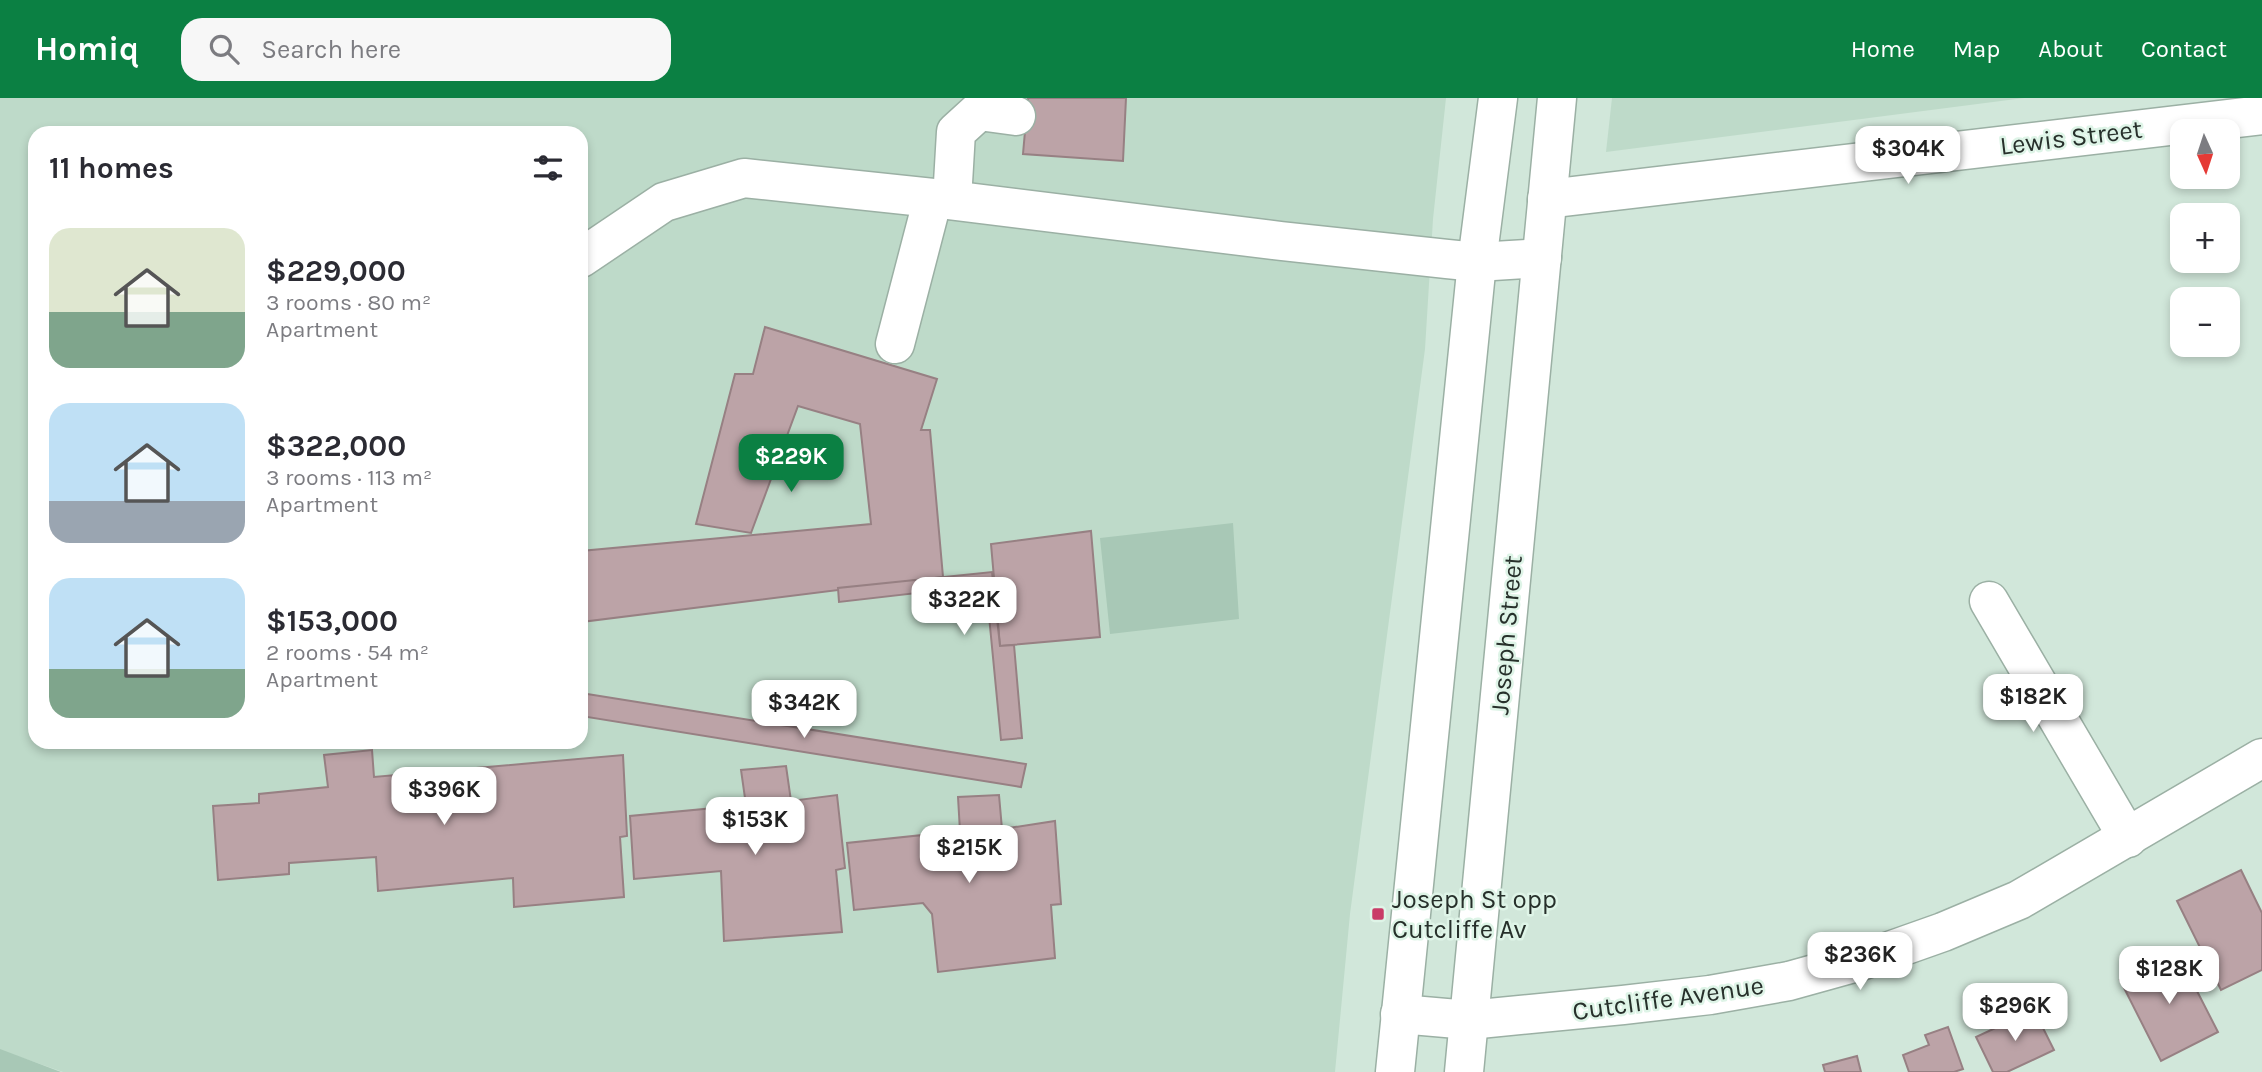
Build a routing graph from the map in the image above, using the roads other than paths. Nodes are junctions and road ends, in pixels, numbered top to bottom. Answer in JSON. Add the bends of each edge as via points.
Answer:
{"nodes":[{"id":1,"x":1498,"y":98,"type":"edge"},
{"id":2,"x":1557,"y":98,"type":"edge"},
{"id":3,"x":2244,"y":110,"type":"edge"},
{"id":4,"x":1016,"y":116,"type":"dead end"},
{"id":5,"x":942,"y":199,"type":"junction"},
{"id":6,"x":1547,"y":199,"type":"junction"},
{"id":7,"x":588,"y":253,"type":"edge"},
{"id":8,"x":1542,"y":258,"type":"junction"},
{"id":9,"x":1477,"y":262,"type":"junction"},
{"id":10,"x":895,"y":344,"type":"dead end"},
{"id":11,"x":1989,"y":601,"type":"dead end"},
{"id":12,"x":2262,"y":758,"type":"edge"},
{"id":13,"x":2128,"y":838,"type":"junction"},
{"id":14,"x":1401,"y":1014,"type":"junction"},
{"id":15,"x":1469,"y":1020,"type":"junction"},
{"id":16,"x":1395,"y":1072,"type":"edge"},
{"id":17,"x":1464,"y":1072,"type":"edge"}],
"edges":[{"from":1,"to":9,"type":"main road"},
{"from":2,"to":6,"type":"main road","name":"Joseph Street"},
{"from":3,"to":6,"type":"main road","name":"Lewis Street"},
{"from":4,"to":5,"type":"main road","via":[[979,111],[956,132]]},
{"from":5,"to":7,"type":"main road","via":[[744,178],[664,202]]},
{"from":5,"to":9,"type":"main road"},
{"from":5,"to":10,"type":"main road"},
{"from":6,"to":8,"type":"main road","name":"Joseph Street"},
{"from":8,"to":9,"type":"main road"},
{"from":8,"to":15,"type":"main road","name":"Joseph Street"},
{"from":9,"to":14,"type":"main road"},
{"from":11,"to":13,"type":"main road"},
{"from":12,"to":13,"type":"main road","name":"Cutcliffe Avenue"},
{"from":13,"to":15,"type":"main road","name":"Cutcliffe Avenue","via":[[2019,900],[1943,932],[1789,981],[1710,995]]},
{"from":14,"to":15,"type":"main road","name":"Cutcliffe Avenue"},
{"from":14,"to":16,"type":"main road"},
{"from":15,"to":17,"type":"main road","name":"Joseph Street"}]}
